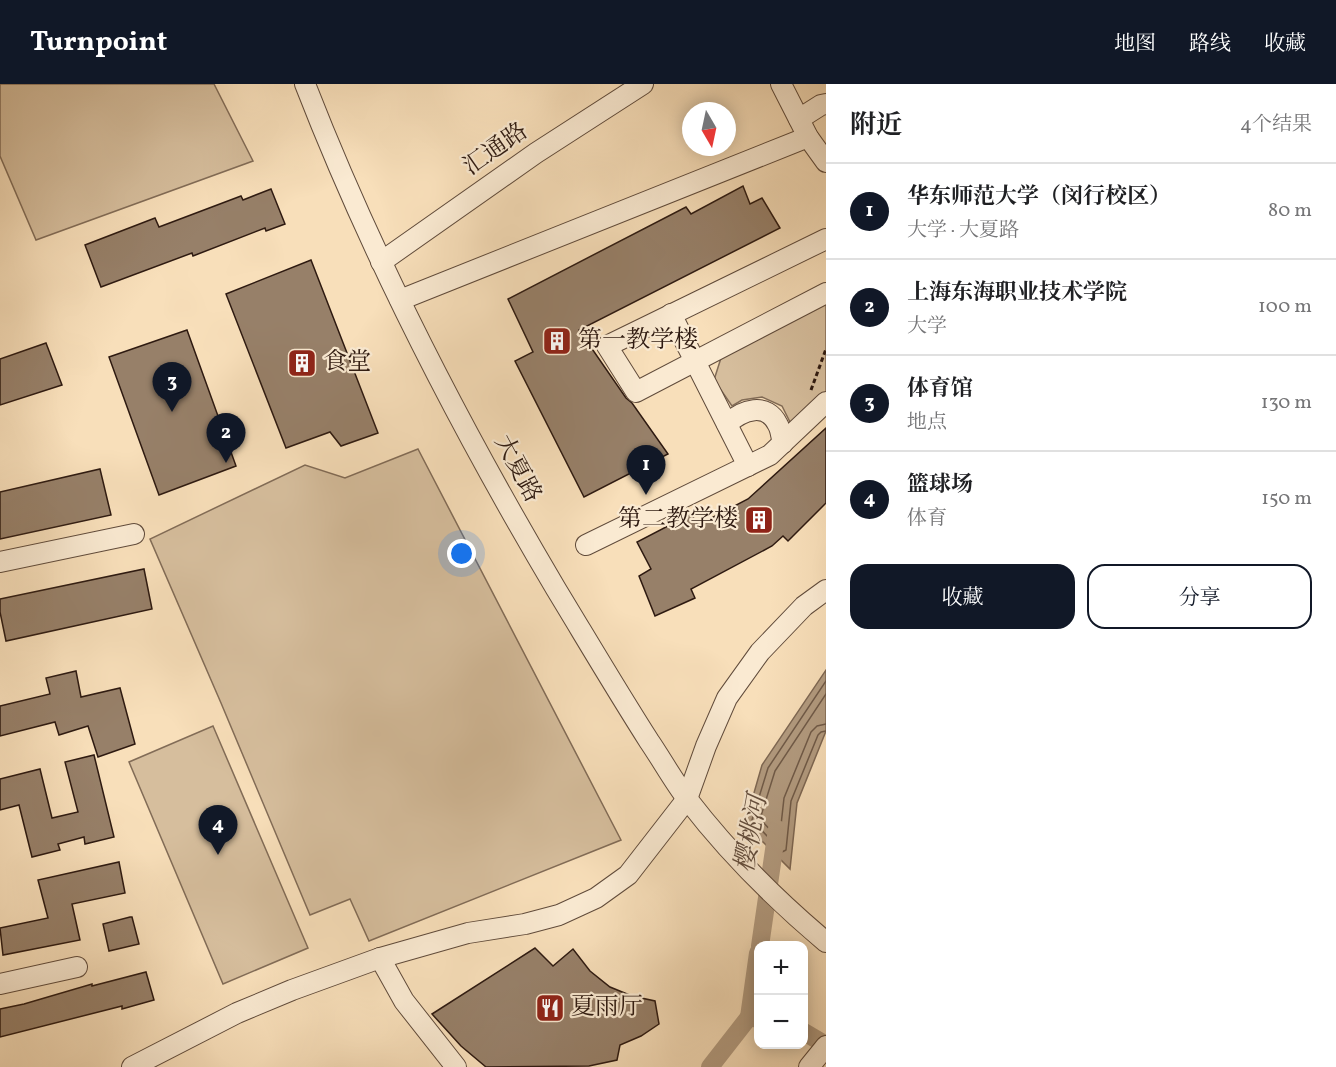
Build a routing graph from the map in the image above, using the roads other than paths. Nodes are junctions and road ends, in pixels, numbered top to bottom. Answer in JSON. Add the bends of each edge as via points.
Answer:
{"nodes":[{"id":1,"x":305,"y":84,"type":"edge"},
{"id":2,"x":643,"y":84,"type":"edge"},
{"id":3,"x":781,"y":84,"type":"edge"},
{"id":4,"x":826,"y":104,"type":"edge"},
{"id":5,"x":799,"y":119,"type":"junction"},
{"id":6,"x":808,"y":137,"type":"junction"},
{"id":7,"x":826,"y":162,"type":"edge"},
{"id":8,"x":826,"y":238,"type":"edge"},
{"id":9,"x":381,"y":262,"type":"junction"},
{"id":10,"x":826,"y":293,"type":"edge"},
{"id":11,"x":400,"y":300,"type":"junction"},
{"id":12,"x":670,"y":314,"type":"junction"},
{"id":13,"x":695,"y":361,"type":"junction"},
{"id":14,"x":826,"y":402,"type":"edge"},
{"id":15,"x":727,"y":424,"type":"junction"},
{"id":16,"x":783,"y":443,"type":"junction"},
{"id":17,"x":748,"y":466,"type":"junction"},
{"id":18,"x":134,"y":534,"type":"dead end"},
{"id":19,"x":586,"y":545,"type":"dead end"},
{"id":20,"x":0,"y":562,"type":"edge"},
{"id":21,"x":826,"y":590,"type":"edge"},
{"id":22,"x":687,"y":799,"type":"junction"},
{"id":23,"x":826,"y":942,"type":"edge"},
{"id":24,"x":380,"y":958,"type":"junction"},
{"id":25,"x":76,"y":967,"type":"dead end"},
{"id":26,"x":0,"y":984,"type":"edge"},
{"id":27,"x":826,"y":1046,"type":"edge"},
{"id":28,"x":132,"y":1067,"type":"edge"},
{"id":29,"x":456,"y":1067,"type":"edge"},
{"id":30,"x":809,"y":1067,"type":"edge"}],
"edges":[{"from":1,"to":9,"type":"street","name":"大夏路"},
{"from":2,"to":9,"type":"street","name":"汇通路","via":[[536,153]]},
{"from":3,"to":5,"type":"street"},
{"from":4,"to":5,"type":"street"},
{"from":5,"to":6,"type":"street"},
{"from":6,"to":7,"type":"street"},
{"from":6,"to":11,"type":"street"},
{"from":8,"to":12,"type":"street"},
{"from":9,"to":11,"type":"street","name":"大夏路"},
{"from":10,"to":13,"type":"street"},
{"from":11,"to":22,"type":"street","name":"大夏路","via":[[514,518],[615,688]]},
{"from":12,"to":13,"type":"street"},
{"from":12,"to":13,"type":"street","via":[[607,346],[636,392]]},
{"from":13,"to":15,"type":"street"},
{"from":14,"to":16,"type":"street"},
{"from":15,"to":16,"type":"street","via":[[736,415],[754,409],[771,414]]},
{"from":15,"to":17,"type":"street"},
{"from":16,"to":17,"type":"street"},
{"from":17,"to":19,"type":"street"},
{"from":18,"to":20,"type":"street"},
{"from":21,"to":22,"type":"street","via":[[804,606],[760,652],[727,698]]},
{"from":22,"to":23,"type":"street","name":"大夏路","via":[[732,852]]},
{"from":22,"to":24,"type":"street","via":[[628,875],[596,898],[560,915],[468,933]]},
{"from":24,"to":28,"type":"street","via":[[237,1013]]},
{"from":24,"to":29,"type":"street","via":[[404,1001]]},
{"from":25,"to":26,"type":"street"},
{"from":27,"to":30,"type":"street"}]}
